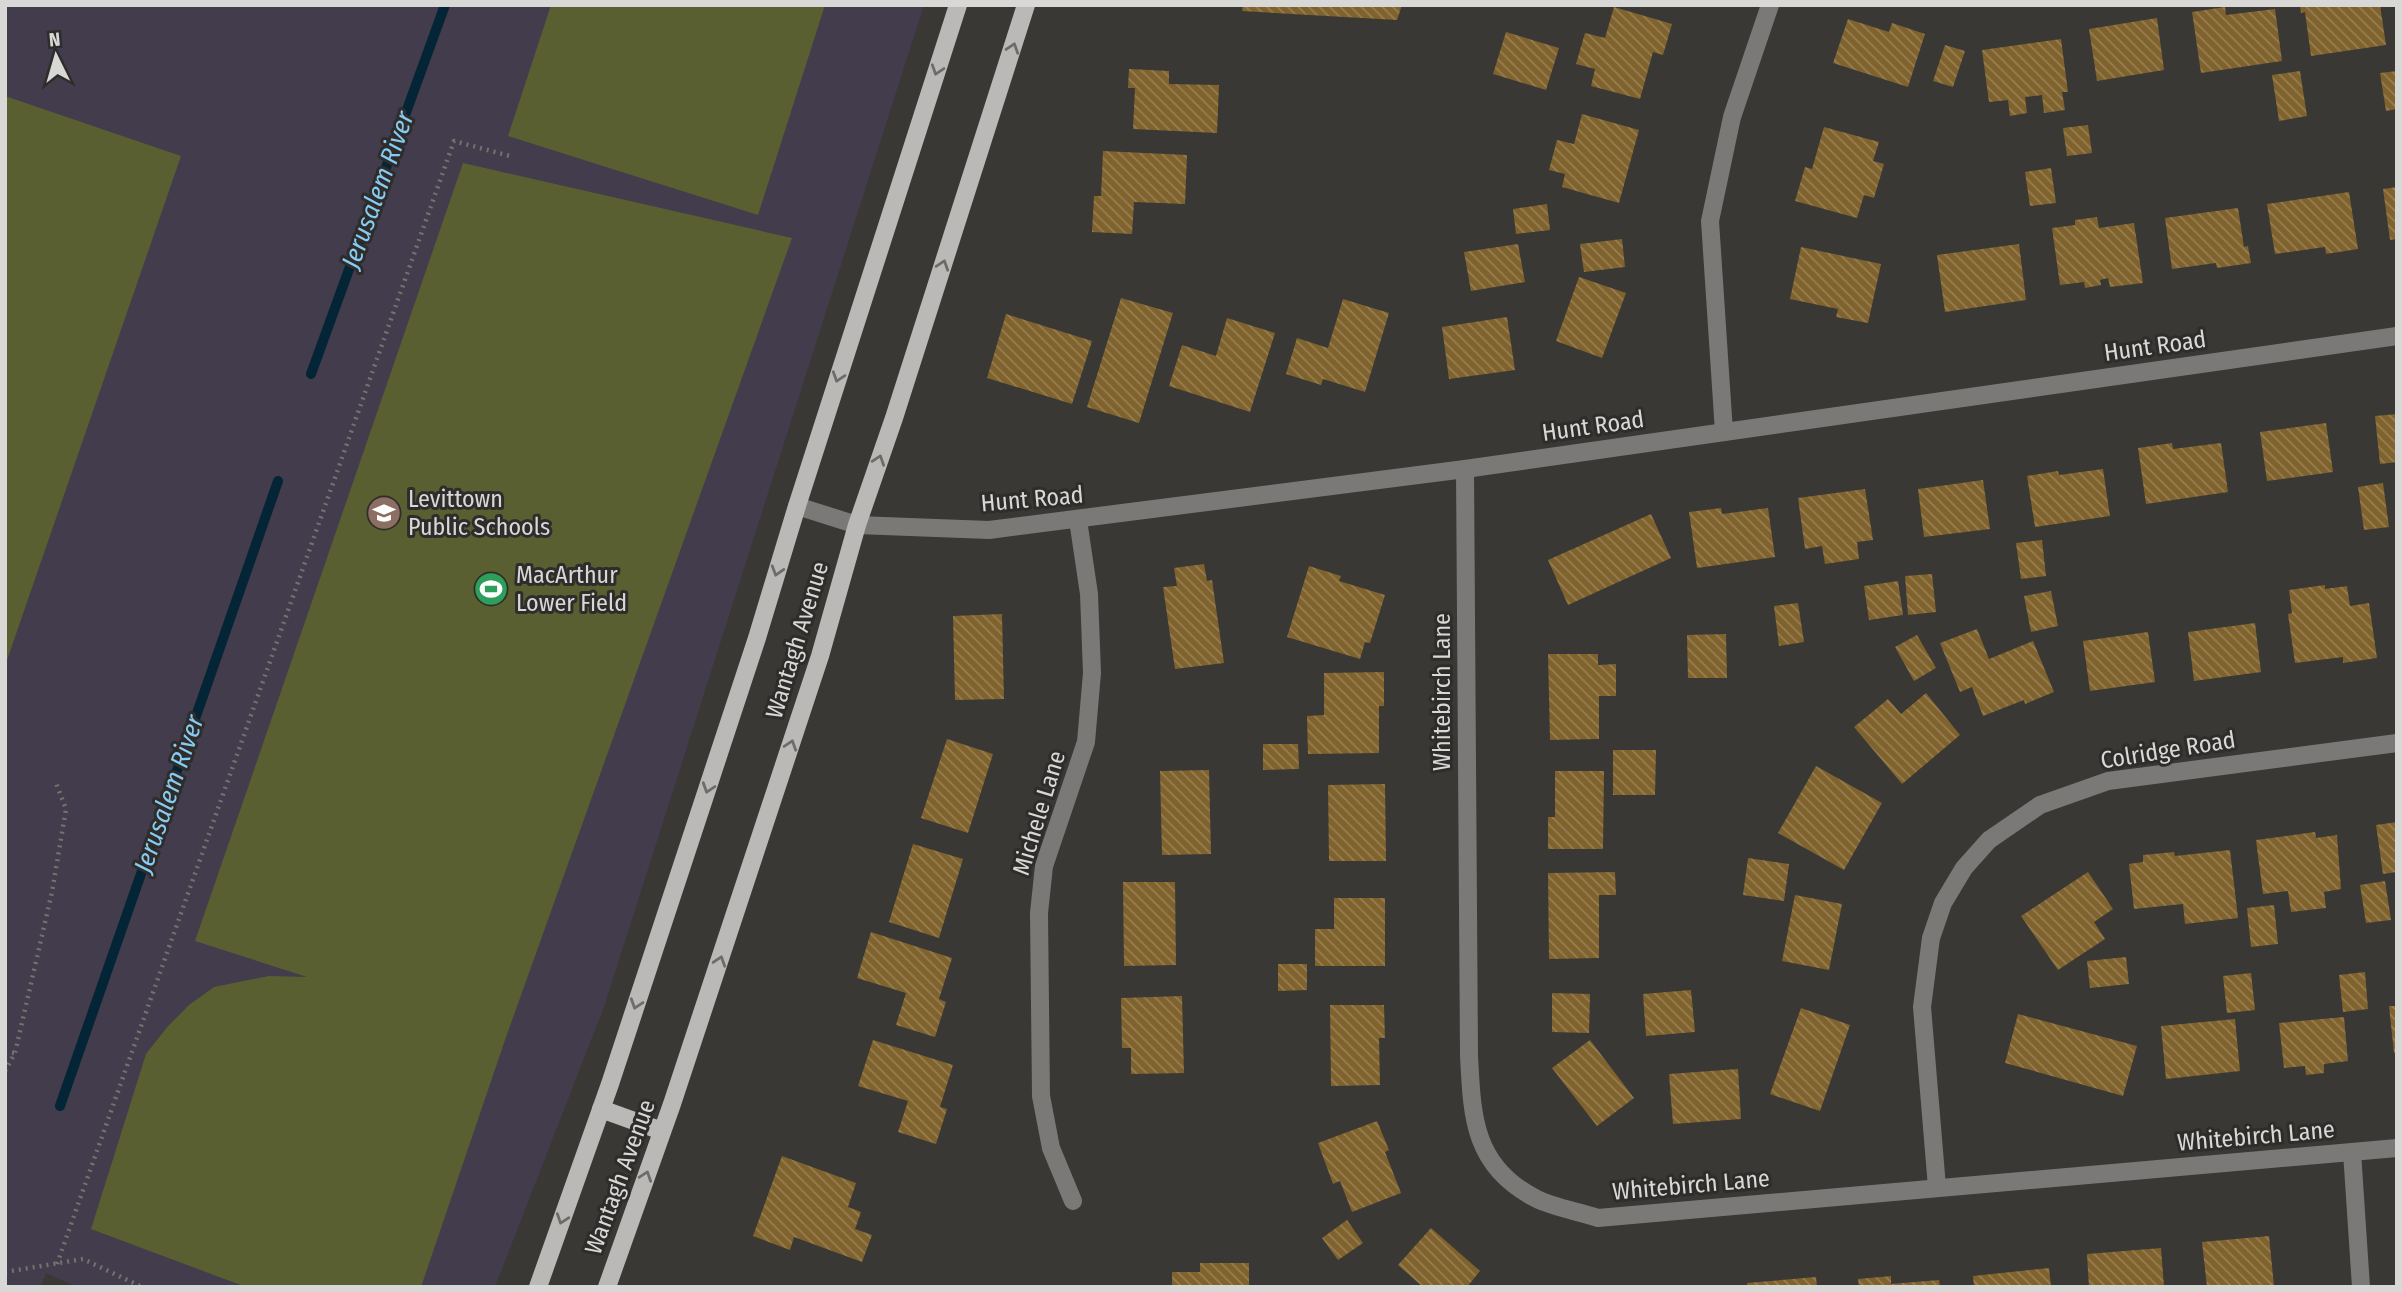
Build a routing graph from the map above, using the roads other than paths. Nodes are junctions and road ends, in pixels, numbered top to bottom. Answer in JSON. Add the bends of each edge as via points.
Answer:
{"nodes":[{"id":1,"x":958,"y":5,"type":"edge"},
{"id":2,"x":1026,"y":5,"type":"edge"},
{"id":3,"x":1770,"y":5,"type":"edge"},
{"id":4,"x":2397,"y":336,"type":"edge"},
{"id":5,"x":1724,"y":432,"type":"junction"},
{"id":6,"x":1465,"y":469,"type":"junction"},
{"id":7,"x":797,"y":506,"type":"junction"},
{"id":8,"x":1078,"y":520,"type":"junction"},
{"id":9,"x":857,"y":525,"type":"junction"},
{"id":10,"x":2397,"y":743,"type":"edge"},
{"id":11,"x":601,"y":1109,"type":"junction"},
{"id":12,"x":662,"y":1131,"type":"junction"},
{"id":13,"x":2397,"y":1148,"type":"edge"},
{"id":14,"x":2352,"y":1152,"type":"junction"},
{"id":15,"x":1937,"y":1187,"type":"junction"},
{"id":16,"x":1073,"y":1201,"type":"dead end"},
{"id":17,"x":538,"y":1287,"type":"edge"},
{"id":18,"x":607,"y":1287,"type":"edge"},
{"id":19,"x":2361,"y":1287,"type":"edge"}],
"edges":[{"from":1,"to":7,"type":"main road","name":"Wantagh Avenue","one_way":true},
{"from":9,"to":2,"type":"main road","name":"Wantagh Avenue","one_way":true},
{"from":3,"to":5,"type":"street","via":[[1732,117],[1710,221]]},
{"from":4,"to":5,"type":"street","name":"Hunt Road"},
{"from":5,"to":6,"type":"street","name":"Hunt Road"},
{"from":6,"to":8,"type":"street","name":"Hunt Road"},
{"from":6,"to":15,"type":"street","name":"Whitebirch Lane","via":[[1469,1055],[1471,1109],[1483,1149],[1509,1181],[1536,1199],[1598,1218]]},
{"from":7,"to":9,"type":"street","name":"Hunt Road"},
{"from":7,"to":11,"type":"main road","name":"Wantagh Avenue","one_way":true},
{"from":8,"to":9,"type":"street","name":"Hunt Road","via":[[989,530]]},
{"from":8,"to":16,"type":"street","name":"Michele Lane","via":[[1089,594],[1092,673],[1086,742],[1044,866],[1039,913],[1041,1096],[1051,1148]]},
{"from":12,"to":9,"type":"main road","name":"Wantagh Avenue","one_way":true,"via":[[820,656]]},
{"from":10,"to":15,"type":"street","name":"Colridge Road","via":[[2108,781],[2040,805],[1989,840],[1964,868],[1943,903],[1931,938],[1922,1007]]},
{"from":11,"to":12,"type":"main road"},
{"from":11,"to":17,"type":"main road","name":"Wantagh Avenue","one_way":true},
{"from":18,"to":12,"type":"main road","name":"Wantagh Avenue","one_way":true},
{"from":13,"to":14,"type":"street","name":"Whitebirch Lane"},
{"from":14,"to":15,"type":"street","name":"Whitebirch Lane"},
{"from":14,"to":19,"type":"street"}]}
